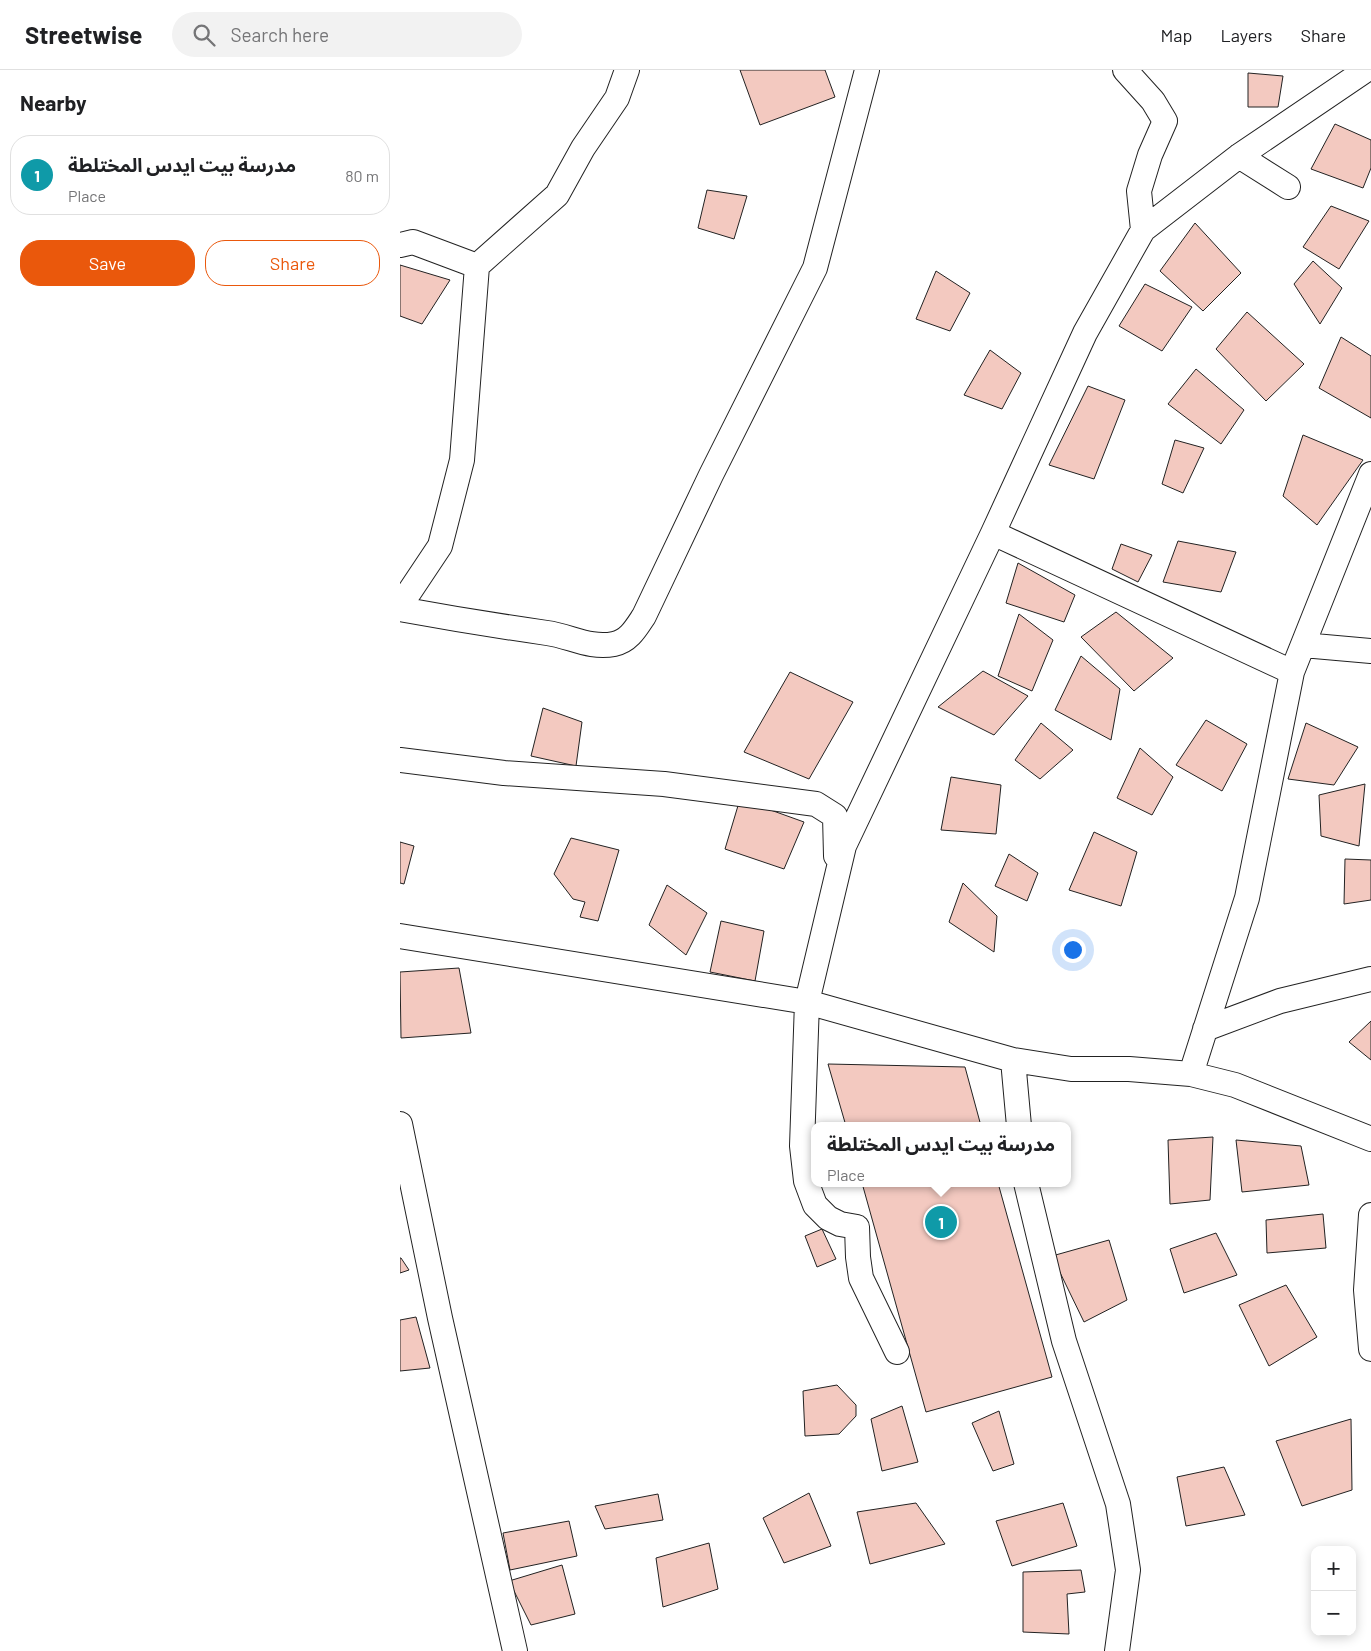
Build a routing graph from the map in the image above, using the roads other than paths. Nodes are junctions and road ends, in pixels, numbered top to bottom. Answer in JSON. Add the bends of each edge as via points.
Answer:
{"nodes":[{"id":1,"x":627,"y":70,"type":"edge"},
{"id":2,"x":867,"y":70,"type":"edge"},
{"id":3,"x":1125,"y":70,"type":"edge"},
{"id":4,"x":1366,"y":70,"type":"edge"},
{"id":5,"x":1239,"y":156,"type":"junction"},
{"id":6,"x":1288,"y":187,"type":"dead end"},
{"id":7,"x":1143,"y":230,"type":"junction"},
{"id":8,"x":400,"y":245,"type":"edge"},
{"id":9,"x":477,"y":266,"type":"junction"},
{"id":10,"x":1371,"y":474,"type":"edge"},
{"id":11,"x":993,"y":533,"type":"junction"},
{"id":12,"x":400,"y":608,"type":"edge"},
{"id":13,"x":1303,"y":645,"type":"junction"},
{"id":14,"x":1371,"y":651,"type":"edge"},
{"id":15,"x":1292,"y":672,"type":"junction"},
{"id":16,"x":400,"y":760,"type":"edge"},
{"id":17,"x":844,"y":846,"type":"junction"},
{"id":18,"x":400,"y":936,"type":"edge"},
{"id":19,"x":1371,"y":979,"type":"edge"},
{"id":20,"x":807,"y":1002,"type":"junction"},
{"id":21,"x":1205,"y":1028,"type":"junction"},
{"id":22,"x":1013,"y":1060,"type":"junction"},
{"id":23,"x":1191,"y":1074,"type":"junction"},
{"id":24,"x":1019,"y":1122,"type":"edge"},
{"id":25,"x":400,"y":1124,"type":"edge"},
{"id":26,"x":1371,"y":1140,"type":"edge"},
{"id":27,"x":1027,"y":1187,"type":"edge"},
{"id":28,"x":1371,"y":1216,"type":"edge"},
{"id":29,"x":1371,"y":1349,"type":"edge"},
{"id":30,"x":897,"y":1352,"type":"dead end"},
{"id":31,"x":515,"y":1651,"type":"edge"},
{"id":32,"x":1117,"y":1651,"type":"edge"}],
"edges":[{"from":1,"to":9,"type":"street","via":[[617,98],[583,148],[557,195]]},
{"from":2,"to":12,"type":"street","via":[[815,268],[644,616],[630,636],[617,644],[601,646],[549,633]]},
{"from":3,"to":7,"type":"street","via":[[1153,101],[1165,121],[1139,190]]},
{"from":4,"to":5,"type":"street"},
{"from":5,"to":6,"type":"street"},
{"from":5,"to":7,"type":"street"},
{"from":7,"to":11,"type":"street","via":[[1085,333]]},
{"from":8,"to":9,"type":"street","via":[[413,242]]},
{"from":9,"to":12,"type":"street","via":[[462,460],[440,546]]},
{"from":10,"to":13,"type":"street"},
{"from":11,"to":15,"type":"street"},
{"from":11,"to":17,"type":"street"},
{"from":13,"to":14,"type":"street"},
{"from":13,"to":15,"type":"street"},
{"from":15,"to":21,"type":"street","via":[[1247,898]]},
{"from":16,"to":17,"type":"street","via":[[504,773],[664,784],[816,804],[835,816],[836,856]]},
{"from":17,"to":20,"type":"street"},
{"from":18,"to":20,"type":"street"},
{"from":19,"to":21,"type":"street","via":[[1280,1001]]},
{"from":20,"to":22,"type":"street"},
{"from":20,"to":30,"type":"street","via":[[802,1146],[806,1181],[815,1205],[828,1218],[857,1227],[861,1278]]},
{"from":21,"to":23,"type":"street"},
{"from":22,"to":23,"type":"street","via":[[1071,1069]]},
{"from":22,"to":24,"type":"street"},
{"from":23,"to":26,"type":"street","via":[[1234,1085]]},
{"from":25,"to":31,"type":"street"},
{"from":27,"to":32,"type":"street","via":[[1064,1341],[1118,1504],[1128,1570]]},
{"from":28,"to":29,"type":"street","via":[[1366,1290]]}]}
